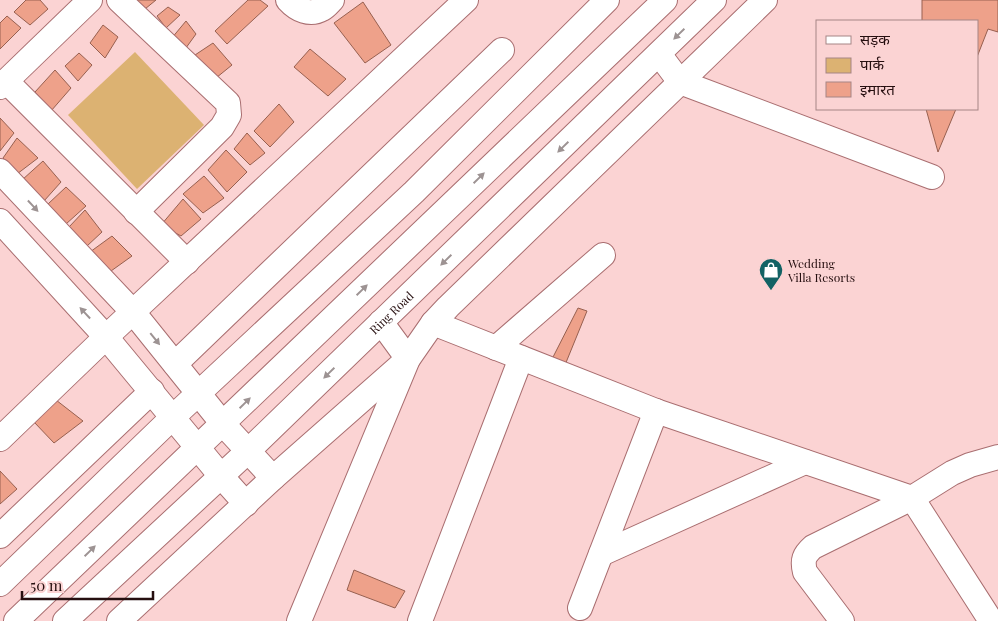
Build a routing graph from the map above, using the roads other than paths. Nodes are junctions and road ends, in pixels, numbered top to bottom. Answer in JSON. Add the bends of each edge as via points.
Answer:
{"nodes":[{"id":1,"x":90,"y":0,"type":"edge"},
{"id":2,"x":120,"y":0,"type":"edge"},
{"id":3,"x":288,"y":0,"type":"edge"},
{"id":4,"x":332,"y":0,"type":"edge"},
{"id":5,"x":466,"y":0,"type":"edge"},
{"id":6,"x":607,"y":0,"type":"edge"},
{"id":7,"x":665,"y":0,"type":"edge"},
{"id":8,"x":714,"y":0,"type":"edge"},
{"id":9,"x":766,"y":0,"type":"edge"},
{"id":10,"x":502,"y":50,"type":"dead end"},
{"id":11,"x":659,"y":54,"type":"junction"},
{"id":12,"x":680,"y":82,"type":"junction"},
{"id":13,"x":3,"y":84,"type":"edge"},
{"id":14,"x":542,"y":167,"type":"junction"},
{"id":15,"x":0,"y":171,"type":"edge"},
{"id":16,"x":932,"y":177,"type":"dead end"},
{"id":17,"x":414,"y":192,"type":"junction"},
{"id":18,"x":566,"y":192,"type":"junction"},
{"id":19,"x":136,"y":212,"type":"junction"},
{"id":20,"x":438,"y":217,"type":"junction"},
{"id":21,"x":0,"y":221,"type":"edge"},
{"id":22,"x":603,"y":255,"type":"dead end"},
{"id":23,"x":187,"y":262,"type":"junction"},
{"id":24,"x":133,"y":312,"type":"junction"},
{"id":25,"x":381,"y":322,"type":"junction"},
{"id":26,"x":433,"y":323,"type":"junction"},
{"id":27,"x":106,"y":337,"type":"junction"},
{"id":28,"x":496,"y":348,"type":"junction"},
{"id":29,"x":521,"y":358,"type":"junction"},
{"id":30,"x":408,"y":359,"type":"junction"},
{"id":31,"x":175,"y":364,"type":"junction"},
{"id":32,"x":152,"y":391,"type":"junction"},
{"id":33,"x":199,"y":394,"type":"junction"},
{"id":34,"x":656,"y":411,"type":"junction"},
{"id":35,"x":173,"y":417,"type":"junction"},
{"id":36,"x":223,"y":424,"type":"junction"},
{"id":37,"x":0,"y":439,"type":"edge"},
{"id":38,"x":199,"y":448,"type":"junction"},
{"id":39,"x":247,"y":452,"type":"junction"},
{"id":40,"x":998,"y":458,"type":"edge"},
{"id":41,"x":804,"y":462,"type":"junction"},
{"id":42,"x":221,"y":476,"type":"junction"},
{"id":43,"x":273,"y":478,"type":"junction"},
{"id":44,"x":912,"y":498,"type":"junction"},
{"id":45,"x":246,"y":504,"type":"junction"},
{"id":46,"x":0,"y":536,"type":"edge"},
{"id":47,"x":601,"y":554,"type":"junction"},
{"id":48,"x":0,"y":584,"type":"edge"},
{"id":49,"x":580,"y":608,"type":"dead end"},
{"id":50,"x":16,"y":621,"type":"edge"},
{"id":51,"x":65,"y":621,"type":"edge"},
{"id":52,"x":119,"y":621,"type":"edge"},
{"id":53,"x":299,"y":621,"type":"edge"},
{"id":54,"x":420,"y":621,"type":"edge"},
{"id":55,"x":842,"y":621,"type":"edge"},
{"id":56,"x":991,"y":621,"type":"edge"}],
"edges":[{"from":1,"to":13,"type":"street"},
{"from":2,"to":19,"type":"street","via":[[228,104],[229,115],[222,127]]},
{"from":3,"to":4,"type":"street","via":[[294,7],[308,12],[322,9]]},
{"from":5,"to":23,"type":"street"},
{"from":6,"to":17,"type":"street"},
{"from":20,"to":7,"type":"street","one_way":true},
{"from":8,"to":11,"type":"street","name":"Ring Road","one_way":true},
{"from":9,"to":12,"type":"street"},
{"from":10,"to":31,"type":"street"},
{"from":11,"to":12,"type":"street"},
{"from":11,"to":14,"type":"street","name":"Ring Road","one_way":true},
{"from":12,"to":16,"type":"street"},
{"from":12,"to":18,"type":"street"},
{"from":13,"to":19,"type":"street"},
{"from":14,"to":18,"type":"street"},
{"from":14,"to":25,"type":"street","name":"Ring Road","one_way":true},
{"from":15,"to":24,"type":"street","one_way":true},
{"from":17,"to":20,"type":"street"},
{"from":17,"to":33,"type":"street"},
{"from":18,"to":26,"type":"street"},
{"from":19,"to":23,"type":"street"},
{"from":36,"to":20,"type":"street","one_way":true},
{"from":27,"to":21,"type":"street","one_way":true},
{"from":22,"to":28,"type":"street"},
{"from":23,"to":24,"type":"street"},
{"from":24,"to":27,"type":"street"},
{"from":24,"to":31,"type":"street","one_way":true},
{"from":25,"to":30,"type":"street"},
{"from":25,"to":39,"type":"street","name":"Ring Road","one_way":true},
{"from":26,"to":28,"type":"street"},
{"from":26,"to":30,"type":"street"},
{"from":27,"to":32,"type":"street"},
{"from":27,"to":37,"type":"street"},
{"from":28,"to":29,"type":"street"},
{"from":29,"to":34,"type":"street"},
{"from":29,"to":54,"type":"street"},
{"from":30,"to":43,"type":"street"},
{"from":30,"to":53,"type":"street"},
{"from":31,"to":33,"type":"street"},
{"from":32,"to":35,"type":"street"},
{"from":32,"to":46,"type":"street"},
{"from":33,"to":35,"type":"street"},
{"from":33,"to":36,"type":"street"},
{"from":34,"to":41,"type":"street"},
{"from":34,"to":47,"type":"street"},
{"from":35,"to":38,"type":"street"},
{"from":35,"to":48,"type":"street"},
{"from":36,"to":38,"type":"street"},
{"from":36,"to":39,"type":"street"},
{"from":38,"to":42,"type":"street"},
{"from":50,"to":38,"type":"street","one_way":true},
{"from":39,"to":42,"type":"street","name":"Ring Road"},
{"from":39,"to":43,"type":"street"},
{"from":40,"to":44,"type":"street","via":[[952,473]]},
{"from":41,"to":44,"type":"street"},
{"from":41,"to":47,"type":"street"},
{"from":42,"to":45,"type":"street"},
{"from":42,"to":51,"type":"street","name":"Ring Road"},
{"from":43,"to":45,"type":"street"},
{"from":44,"to":55,"type":"street","via":[[805,554],[804,572]]},
{"from":44,"to":56,"type":"street"},
{"from":45,"to":52,"type":"street"},
{"from":47,"to":49,"type":"street"}]}
